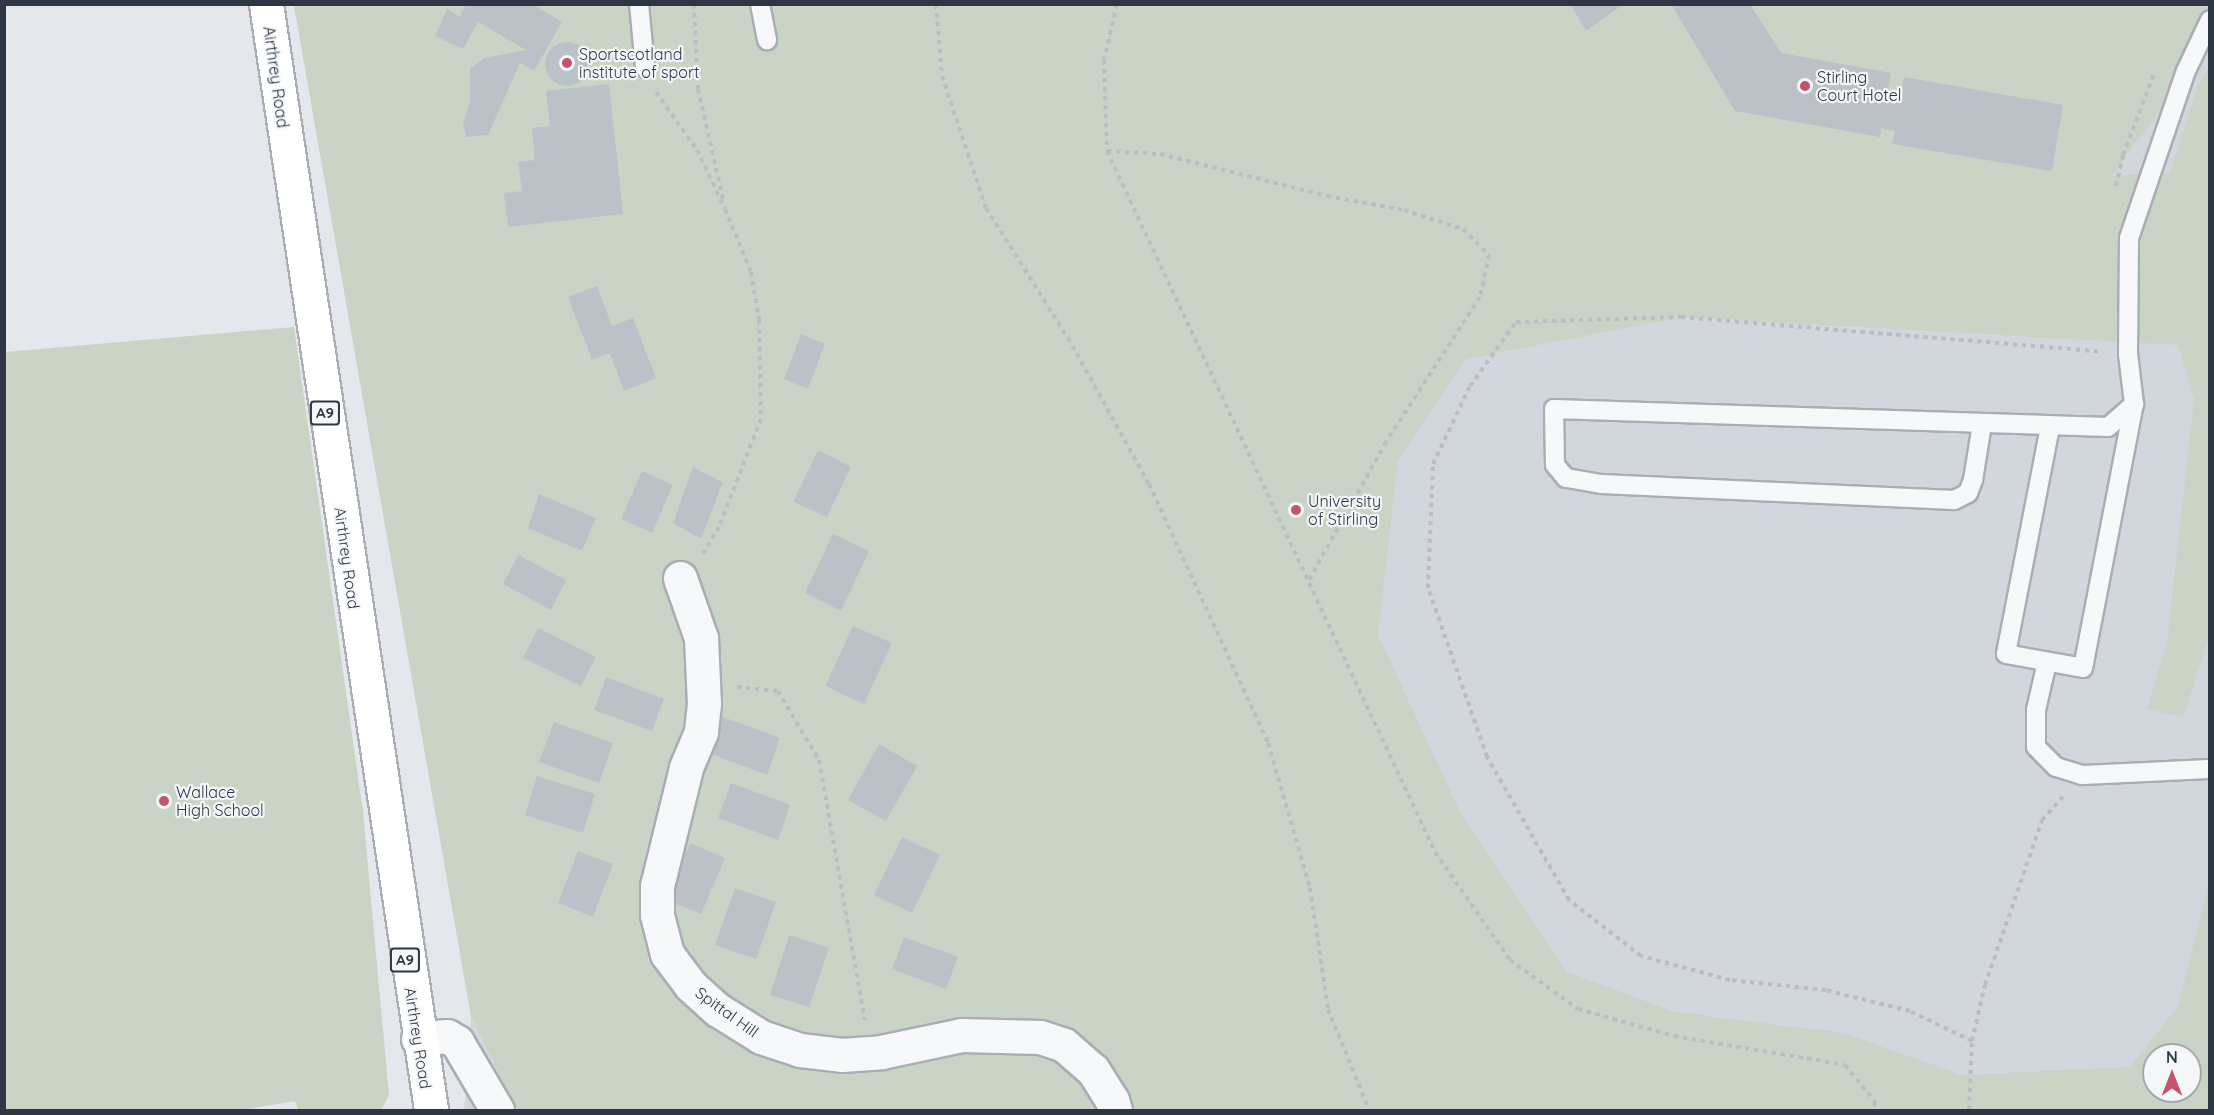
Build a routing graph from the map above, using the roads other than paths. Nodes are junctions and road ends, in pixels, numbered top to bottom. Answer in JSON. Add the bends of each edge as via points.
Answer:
{"nodes":[{"id":1,"x":266,"y":4,"type":"edge"},
{"id":2,"x":639,"y":4,"type":"edge"},
{"id":3,"x":760,"y":4,"type":"edge"},
{"id":4,"x":2210,"y":20,"type":"edge"},
{"id":5,"x":766,"y":40,"type":"dead end"},
{"id":6,"x":645,"y":68,"type":"road end"},
{"id":7,"x":2134,"y":404,"type":"junction"},
{"id":8,"x":1982,"y":424,"type":"junction"},
{"id":9,"x":2050,"y":427,"type":"junction"},
{"id":10,"x":680,"y":578,"type":"road end"},
{"id":11,"x":2048,"y":662,"type":"junction"},
{"id":12,"x":2210,"y":769,"type":"edge"},
{"id":13,"x":418,"y":1040,"type":"junction"},
{"id":14,"x":431,"y":1110,"type":"edge"},
{"id":15,"x":497,"y":1110,"type":"edge"},
{"id":16,"x":1115,"y":1110,"type":"edge"}],
"edges":[{"from":1,"to":13,"type":"main road","name":"Airthrey Road","number":"A9"},
{"from":2,"to":6,"type":"lane"},
{"from":3,"to":5,"type":"lane"},
{"from":4,"to":7,"type":"lane","via":[[2186,71],[2129,238],[2128,354]]},
{"from":7,"to":9,"type":"lane","via":[[2108,427]]},
{"from":7,"to":11,"type":"lane","via":[[2083,668]]},
{"from":8,"to":8,"type":"lane","via":[[1554,409],[1555,465],[1566,478],[1601,484],[1954,500],[1968,493],[1973,480]]},
{"from":8,"to":9,"type":"lane"},
{"from":9,"to":11,"type":"lane","via":[[2006,654]]},
{"from":10,"to":16,"type":"street","name":"Spittal Hill","via":[[701,638],[701,732],[686,768],[657,886],[657,915],[667,954],[697,992],[761,1037],[800,1050],[842,1055],[962,1035],[1040,1037],[1064,1045],[1093,1070],[1113,1100]]},
{"from":11,"to":12,"type":"lane","via":[[2036,710],[2036,747],[2056,767],[2082,775]]},
{"from":13,"to":14,"type":"main road","name":"Airthrey Road","number":"A9"},
{"from":13,"to":15,"type":"street","via":[[447,1036],[457,1042]]}]}
